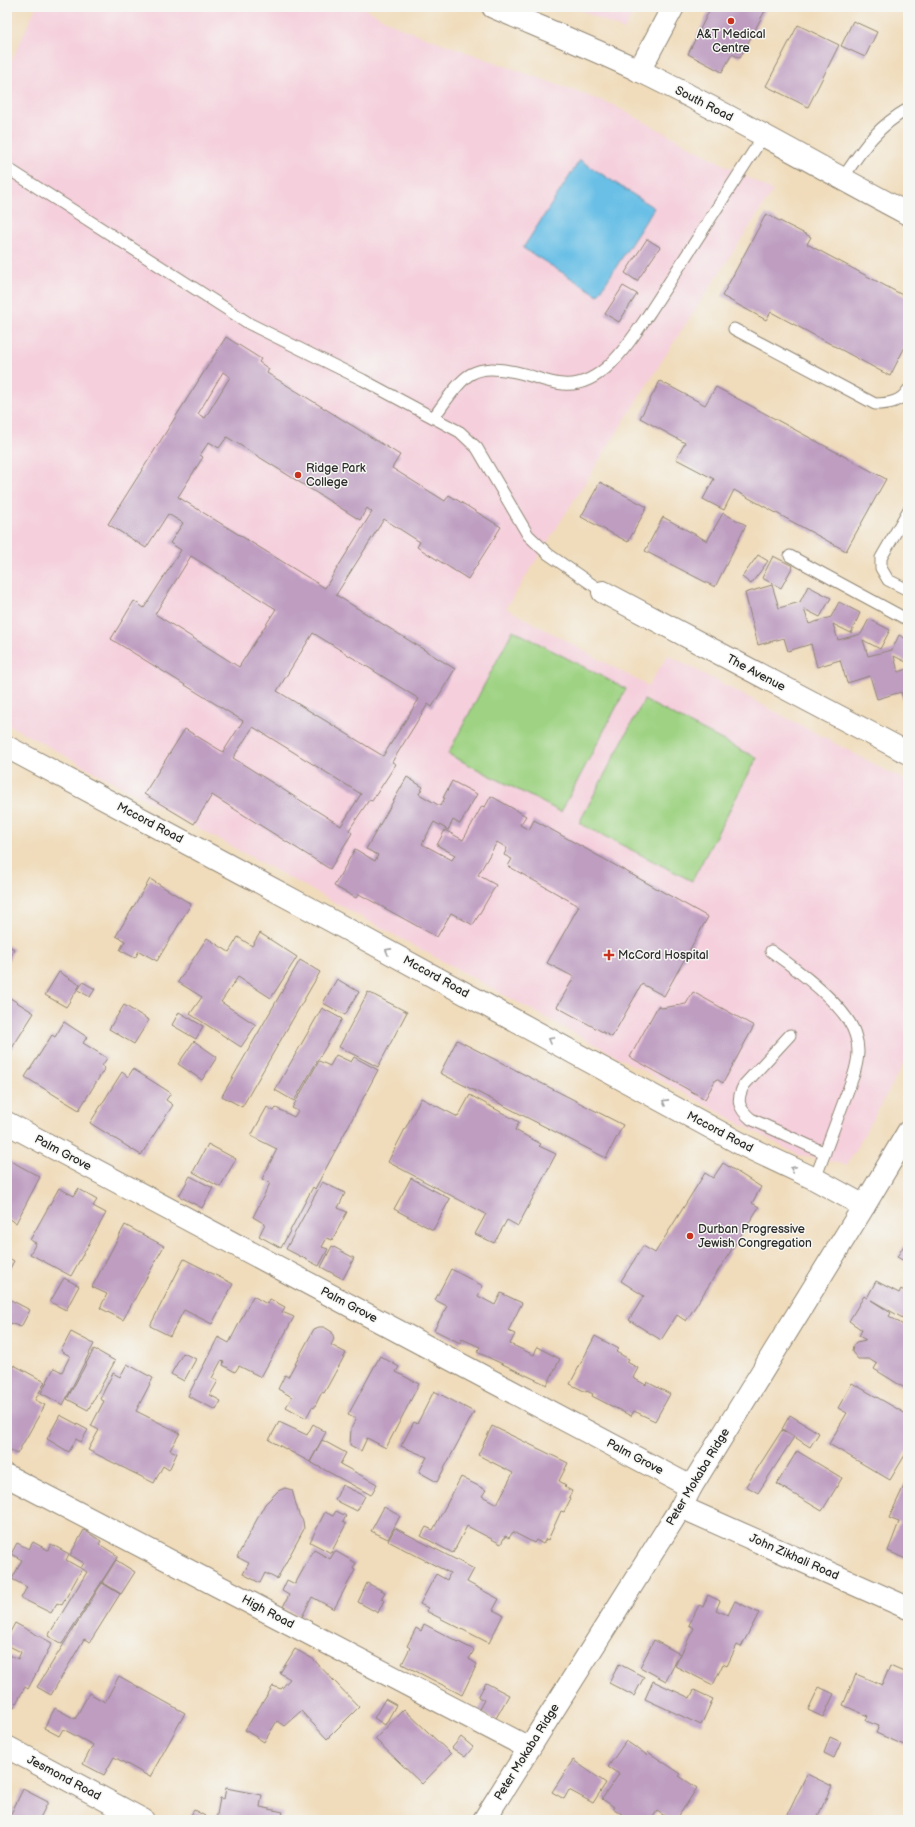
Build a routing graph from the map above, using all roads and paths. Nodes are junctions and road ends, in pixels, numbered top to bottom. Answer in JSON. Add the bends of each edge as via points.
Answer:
{"nodes":[{"id":1,"x":493,"y":7,"type":"edge"},
{"id":2,"x":673,"y":7,"type":"edge"},
{"id":3,"x":639,"y":71,"type":"junction"},
{"id":4,"x":908,"y":109,"type":"edge"},
{"id":5,"x":764,"y":135,"type":"junction"},
{"id":6,"x":7,"y":168,"type":"edge"},
{"id":7,"x":842,"y":179,"type":"junction"},
{"id":8,"x":908,"y":214,"type":"edge"},
{"id":9,"x":734,"y":329,"type":"dead end"},
{"id":10,"x":908,"y":390,"type":"edge"},
{"id":11,"x":434,"y":418,"type":"junction"},
{"id":12,"x":908,"y":511,"type":"edge"},
{"id":13,"x":790,"y":556,"type":"dead end"},
{"id":14,"x":908,"y":590,"type":"edge"},
{"id":15,"x":603,"y":592,"type":"joint"},
{"id":16,"x":908,"y":620,"type":"edge"},
{"id":17,"x":7,"y":747,"type":"edge"},
{"id":18,"x":908,"y":753,"type":"edge"},
{"id":19,"x":771,"y":951,"type":"dead end"},
{"id":20,"x":790,"y":1035,"type":"dead end"},
{"id":21,"x":7,"y":1123,"type":"edge"},
{"id":22,"x":908,"y":1132,"type":"edge"},
{"id":23,"x":825,"y":1152,"type":"junction"},
{"id":24,"x":815,"y":1179,"type":"junction"},
{"id":25,"x":864,"y":1206,"type":"junction"},
{"id":26,"x":7,"y":1476,"type":"edge"},
{"id":27,"x":692,"y":1486,"type":"junction"},
{"id":28,"x":681,"y":1507,"type":"junction"},
{"id":29,"x":908,"y":1608,"type":"edge"},
{"id":30,"x":7,"y":1747,"type":"edge"},
{"id":31,"x":529,"y":1748,"type":"junction"},
{"id":32,"x":143,"y":1820,"type":"edge"},
{"id":33,"x":484,"y":1820,"type":"edge"}],
"edges":[{"from":1,"to":3,"type":"street","name":"South Road"},
{"from":2,"to":3,"type":"street"},
{"from":3,"to":5,"type":"street","name":"South Road"},
{"from":4,"to":7,"type":"lane","via":[[872,135]]},
{"from":5,"to":7,"type":"street","name":"South Road"},
{"from":5,"to":11,"type":"lane","via":[[650,312],[612,362],[598,374],[582,382],[563,384],[517,372],[483,369],[470,374],[458,386]]},
{"from":6,"to":11,"type":"lane","via":[[250,324]]},
{"from":7,"to":8,"type":"street","name":"South Road"},
{"from":9,"to":10,"type":"lane","via":[[875,404],[899,400]]},
{"from":11,"to":15,"type":"lane","via":[[460,432],[477,448],[528,535],[548,554]]},
{"from":12,"to":14,"type":"lane","via":[[881,558],[881,568],[888,580]]},
{"from":13,"to":16,"type":"lane"},
{"from":15,"to":18,"type":"street","name":"The Avenue"},
{"from":24,"to":17,"type":"street","name":"Mccord Road","one_way":true,"via":[[745,1146]]},
{"from":19,"to":23,"type":"lane","via":[[803,974],[826,995],[855,1034],[859,1057]]},
{"from":20,"to":23,"type":"lane","via":[[744,1085],[739,1102],[742,1111],[751,1119]]},
{"from":21,"to":27,"type":"street","name":"Palm Grove"},
{"from":22,"to":25,"type":"street","name":"Peter Mokaba Ridge"},
{"from":23,"to":24,"type":"lane"},
{"from":24,"to":25,"type":"street","name":"Mccord Road"},
{"from":25,"to":27,"type":"street","name":"Peter Mokaba Ridge"},
{"from":26,"to":31,"type":"street","name":"High Road"},
{"from":27,"to":28,"type":"street","name":"Peter Mokaba Ridge"},
{"from":28,"to":29,"type":"street","name":"John Zikhali Road"},
{"from":28,"to":31,"type":"street","name":"Peter Mokaba Ridge"},
{"from":30,"to":32,"type":"street","name":"Jesmond Road"},
{"from":31,"to":33,"type":"street","name":"Peter Mokaba Ridge"}]}
